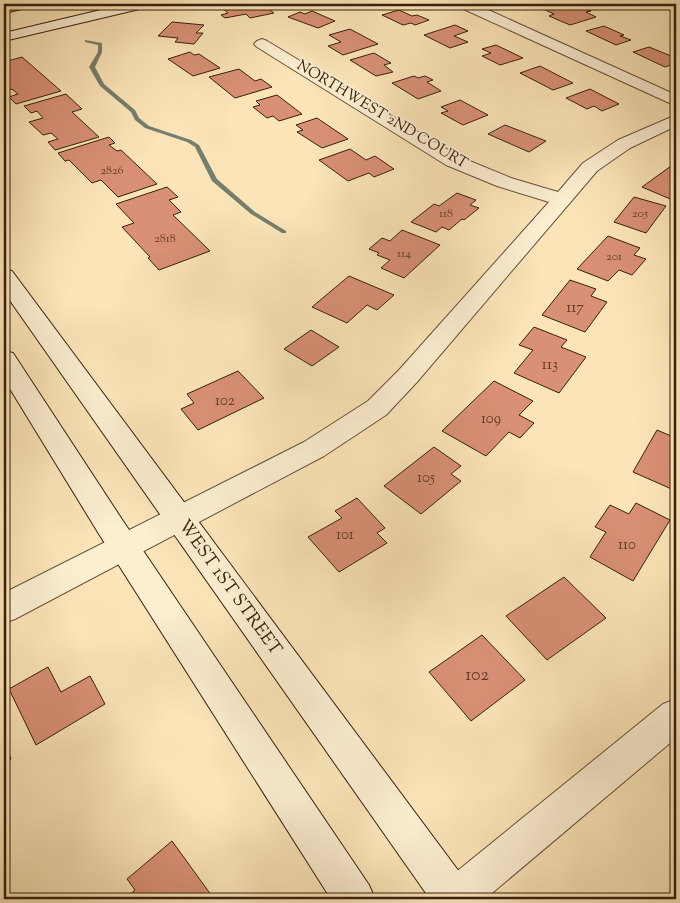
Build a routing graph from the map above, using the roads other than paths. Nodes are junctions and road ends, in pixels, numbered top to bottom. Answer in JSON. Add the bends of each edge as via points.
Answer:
{"nodes":[{"id":1,"x":143,"y":4,"type":"edge"},
{"id":2,"x":464,"y":4,"type":"edge"},
{"id":3,"x":4,"y":37,"type":"edge"},
{"id":4,"x":262,"y":44,"type":"dead end"},
{"id":5,"x":676,"y":101,"type":"edge"},
{"id":6,"x":676,"y":120,"type":"edge"},
{"id":7,"x":561,"y":199,"type":"junction"},
{"id":8,"x":4,"y":276,"type":"edge"},
{"id":9,"x":4,"y":359,"type":"edge"},
{"id":10,"x":178,"y":520,"type":"junction"},
{"id":11,"x":124,"y":547,"type":"junction"},
{"id":12,"x":4,"y":609,"type":"edge"},
{"id":13,"x":676,"y":716,"type":"edge"},
{"id":14,"x":355,"y":899,"type":"edge"},
{"id":15,"x":454,"y":899,"type":"edge"}],
"edges":[{"from":1,"to":3,"type":"street"},
{"from":2,"to":5,"type":"street"},
{"from":4,"to":7,"type":"street","name":"NORTHWEST 2ND COURT","via":[[453,160],[504,182]]},
{"from":6,"to":7,"type":"street","via":[[617,148],[590,167]]},
{"from":7,"to":10,"type":"street","via":[[377,408],[314,449]]},
{"from":8,"to":10,"type":"street","name":"WEST 1ST STREET"},
{"from":9,"to":11,"type":"street"},
{"from":10,"to":11,"type":"street"},
{"from":10,"to":15,"type":"street","name":"WEST 1ST STREET"},
{"from":11,"to":12,"type":"street"},
{"from":11,"to":14,"type":"street"},
{"from":13,"to":15,"type":"street"}]}
